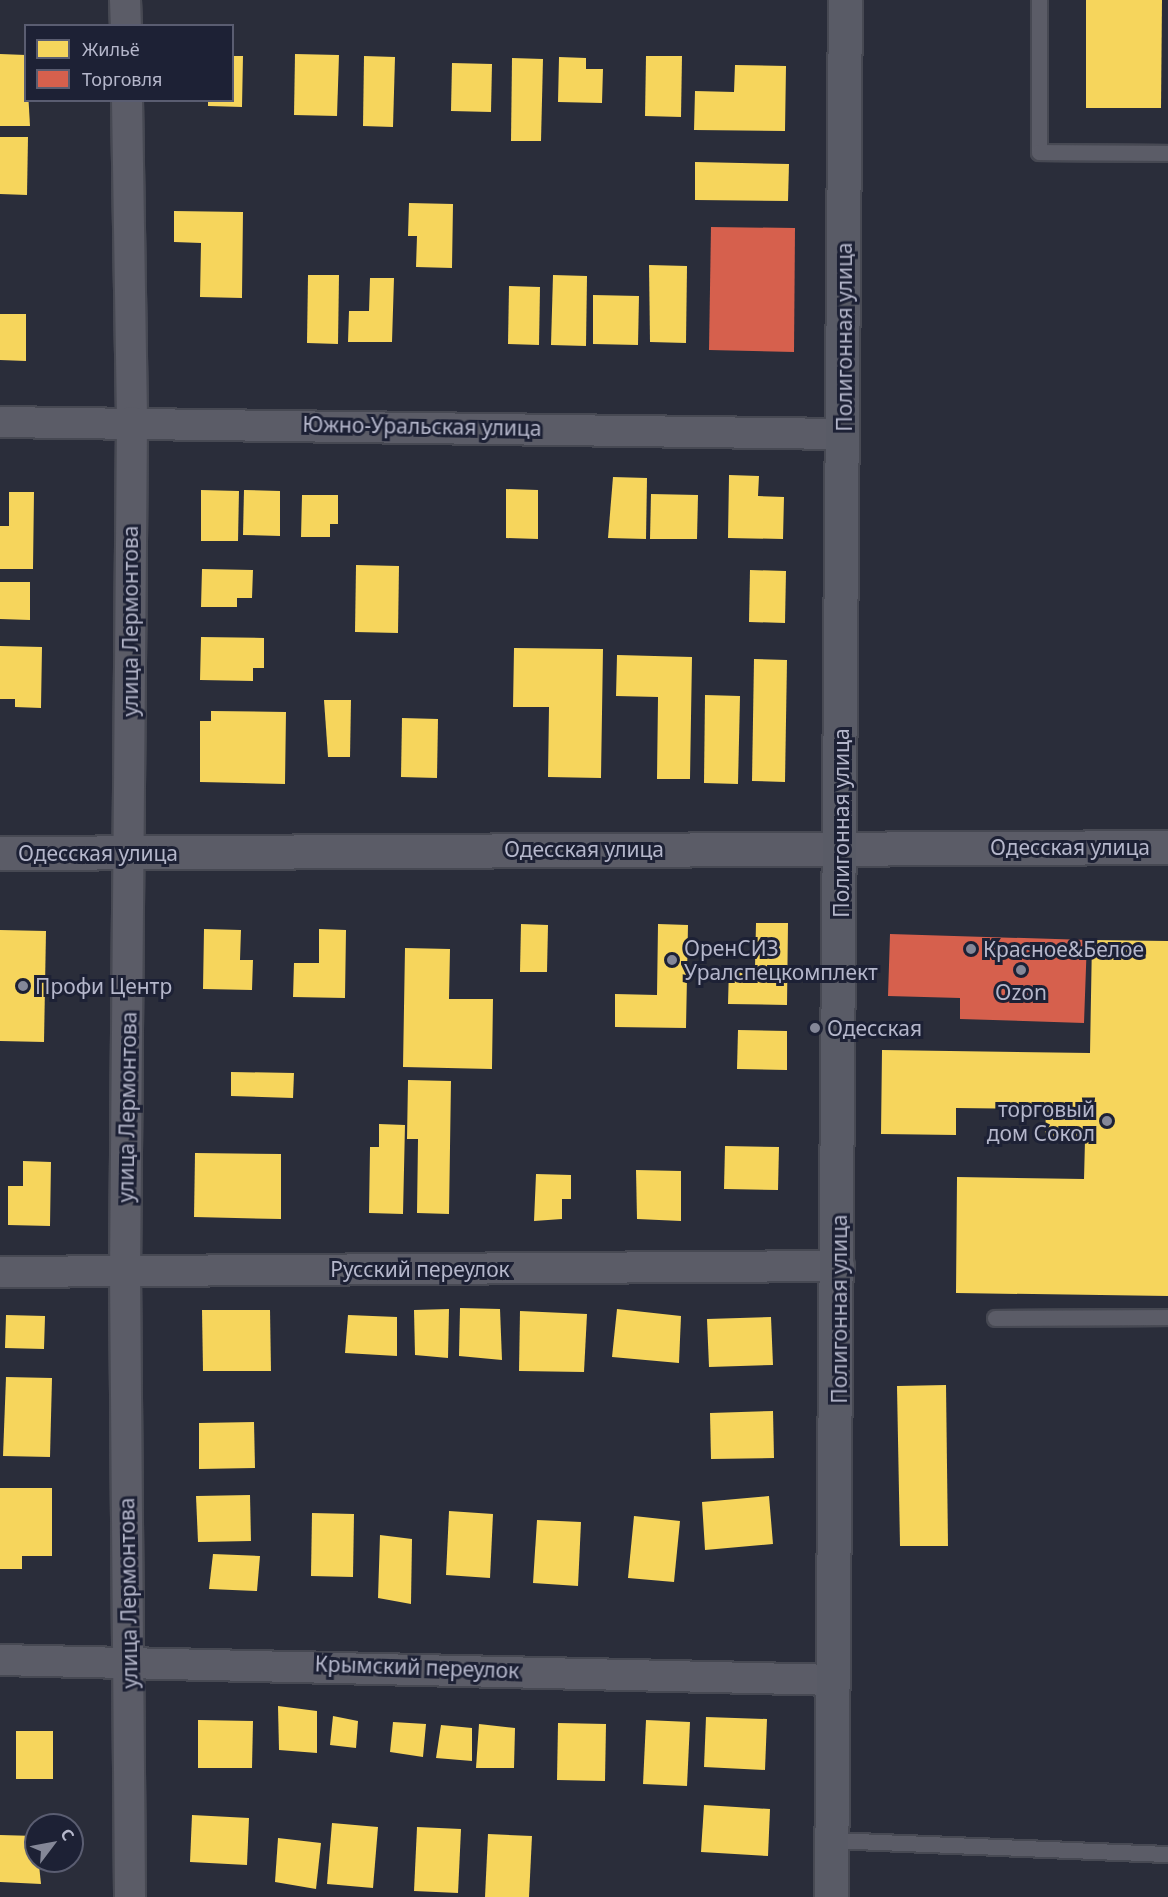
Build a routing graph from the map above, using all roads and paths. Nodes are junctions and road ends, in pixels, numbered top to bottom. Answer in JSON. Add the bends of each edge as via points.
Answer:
{"nodes":[{"id":1,"x":125,"y":0,"type":"edge"},
{"id":2,"x":845,"y":0,"type":"edge"},
{"id":3,"x":1039,"y":0,"type":"edge"},
{"id":4,"x":126,"y":24,"type":"edge"},
{"id":5,"x":127,"y":102,"type":"edge"},
{"id":6,"x":1168,"y":153,"type":"edge"},
{"id":7,"x":0,"y":422,"type":"edge"},
{"id":8,"x":132,"y":422,"type":"junction"},
{"id":9,"x":843,"y":434,"type":"junction"},
{"id":10,"x":840,"y":847,"type":"junction"},
{"id":11,"x":1168,"y":847,"type":"edge"},
{"id":12,"x":130,"y":852,"type":"junction"},
{"id":13,"x":0,"y":853,"type":"edge"},
{"id":14,"x":839,"y":1266,"type":"junction"},
{"id":15,"x":125,"y":1271,"type":"junction"},
{"id":16,"x":0,"y":1272,"type":"edge"},
{"id":17,"x":1168,"y":1317,"type":"edge"},
{"id":18,"x":995,"y":1318,"type":"dead end"},
{"id":19,"x":129,"y":1659,"type":"junction"},
{"id":20,"x":0,"y":1660,"type":"edge"},
{"id":21,"x":835,"y":1680,"type":"junction"},
{"id":22,"x":832,"y":1840,"type":"junction"},
{"id":23,"x":1168,"y":1854,"type":"edge"},
{"id":24,"x":130,"y":1897,"type":"edge"},
{"id":25,"x":831,"y":1897,"type":"edge"}],
"edges":[{"from":1,"to":4,"type":"street"},
{"from":2,"to":9,"type":"main road","name":"Полигонная улица"},
{"from":3,"to":6,"type":"lane","via":[[1039,152]]},
{"from":5,"to":8,"type":"street","name":"улица Лермонтова"},
{"from":7,"to":8,"type":"street","name":"Южно-Уральская улица"},
{"from":8,"to":9,"type":"street","name":"Южно-Уральская улица"},
{"from":8,"to":12,"type":"street","name":"улица Лермонтова"},
{"from":9,"to":10,"type":"main road","name":"Полигонная улица"},
{"from":10,"to":11,"type":"street","name":"Одесская улица"},
{"from":10,"to":12,"type":"street","name":"Одесская улица"},
{"from":10,"to":14,"type":"main road","name":"Полигонная улица"},
{"from":12,"to":13,"type":"street","name":"Одесская улица"},
{"from":12,"to":15,"type":"street","name":"улица Лермонтова"},
{"from":14,"to":15,"type":"street","name":"Русский переулок"},
{"from":14,"to":21,"type":"main road","name":"Полигонная улица"},
{"from":15,"to":16,"type":"street","name":"Русский переулок"},
{"from":15,"to":19,"type":"street","name":"улица Лермонтова"},
{"from":17,"to":18,"type":"lane"},
{"from":19,"to":20,"type":"street","name":"Крымский переулок"},
{"from":19,"to":21,"type":"street","name":"Крымский переулок"},
{"from":19,"to":24,"type":"street","name":"улица Лермонтова"},
{"from":21,"to":22,"type":"main road","name":"Полигонная улица"},
{"from":22,"to":23,"type":"lane"},
{"from":22,"to":25,"type":"main road","name":"Полигонная улица"}]}
